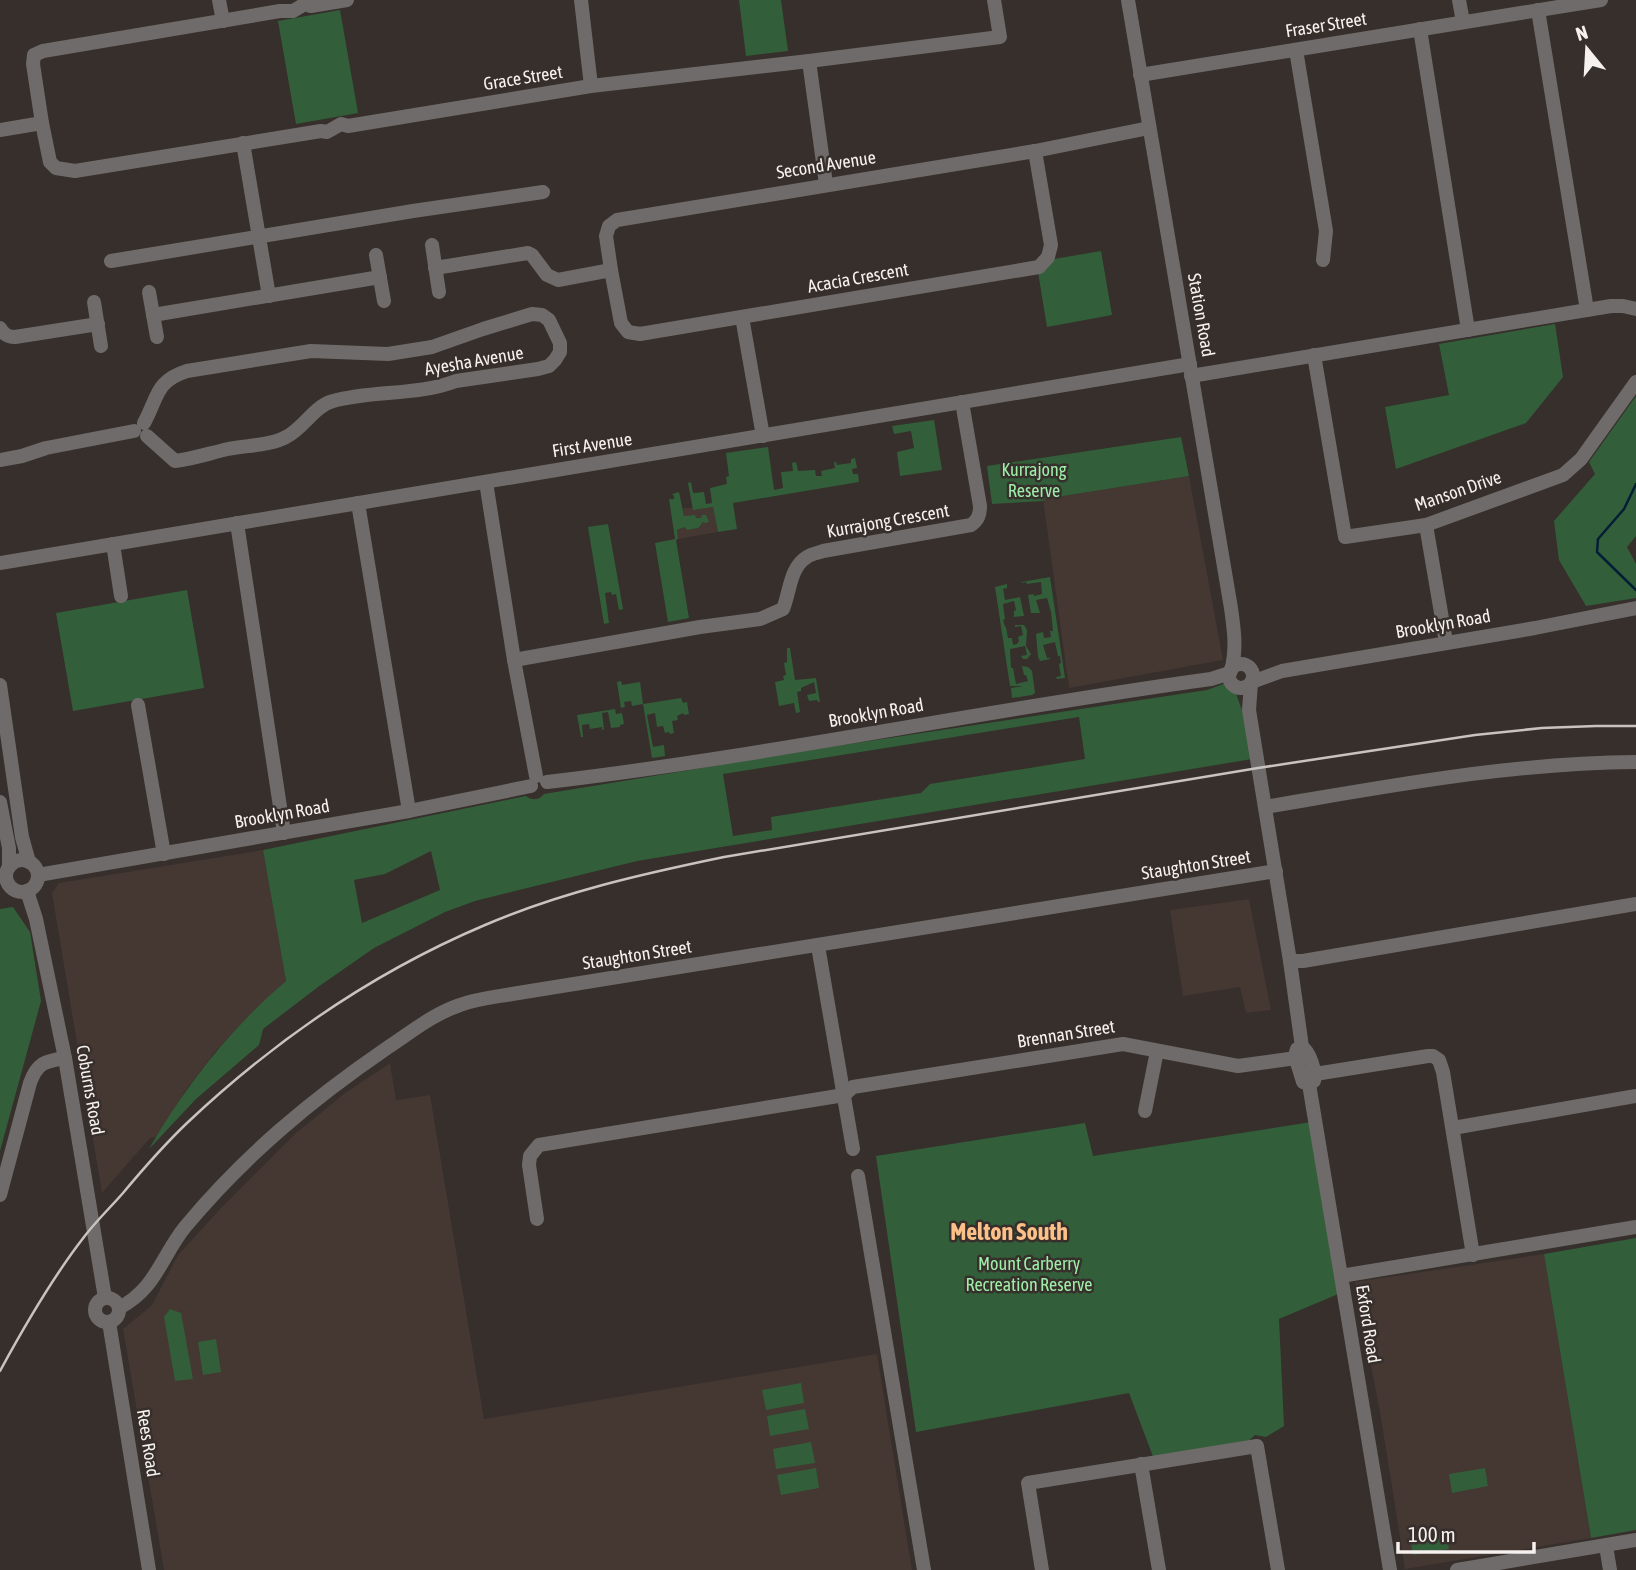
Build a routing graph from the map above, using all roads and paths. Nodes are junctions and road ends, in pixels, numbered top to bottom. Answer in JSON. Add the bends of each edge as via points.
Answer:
{"nodes":[{"id":1,"x":219,"y":0,"type":"edge"},
{"id":2,"x":347,"y":0,"type":"edge"},
{"id":3,"x":580,"y":0,"type":"edge"},
{"id":4,"x":994,"y":0,"type":"edge"},
{"id":5,"x":1128,"y":0,"type":"edge"},
{"id":6,"x":1459,"y":0,"type":"edge"},
{"id":7,"x":1601,"y":0,"type":"edge"},
{"id":8,"x":1538,"y":10,"type":"junction"},
{"id":9,"x":223,"y":21,"type":"junction"},
{"id":10,"x":1463,"y":22,"type":"junction"},
{"id":11,"x":1420,"y":29,"type":"junction"},
{"id":12,"x":1296,"y":50,"type":"junction"},
{"id":13,"x":809,"y":61,"type":"junction"},
{"id":14,"x":1140,"y":75,"type":"junction"},
{"id":15,"x":591,"y":86,"type":"junction"},
{"id":16,"x":42,"y":123,"type":"junction"},
{"id":17,"x":1149,"y":128,"type":"junction"},
{"id":18,"x":0,"y":130,"type":"edge"},
{"id":19,"x":243,"y":143,"type":"junction"},
{"id":20,"x":1035,"y":151,"type":"junction"},
{"id":21,"x":826,"y":184,"type":"junction"},
{"id":22,"x":543,"y":192,"type":"dead end"},
{"id":23,"x":259,"y":236,"type":"junction"},
{"id":24,"x":432,"y":245,"type":"dead end"},
{"id":25,"x":376,"y":255,"type":"dead end"},
{"id":26,"x":1323,"y":260,"type":"dead end"},
{"id":27,"x":111,"y":261,"type":"dead end"},
{"id":28,"x":435,"y":268,"type":"junction"},
{"id":29,"x":611,"y":271,"type":"junction"},
{"id":30,"x":380,"y":277,"type":"junction"},
{"id":31,"x":149,"y":292,"type":"dead end"},
{"id":32,"x":439,"y":292,"type":"dead end"},
{"id":33,"x":269,"y":296,"type":"junction"},
{"id":34,"x":384,"y":301,"type":"dead end"},
{"id":35,"x":94,"y":302,"type":"dead end"},
{"id":36,"x":1636,"y":309,"type":"edge"},
{"id":37,"x":1587,"y":310,"type":"junction"},
{"id":38,"x":153,"y":315,"type":"junction"},
{"id":39,"x":742,"y":317,"type":"junction"},
{"id":40,"x":97,"y":324,"type":"junction"},
{"id":41,"x":0,"y":328,"type":"edge"},
{"id":42,"x":1468,"y":330,"type":"junction"},
{"id":43,"x":157,"y":337,"type":"dead end"},
{"id":44,"x":101,"y":346,"type":"dead end"},
{"id":45,"x":1314,"y":355,"type":"junction"},
{"id":46,"x":1191,"y":370,"type":"junction"},
{"id":47,"x":1636,"y":382,"type":"edge"},
{"id":48,"x":962,"y":402,"type":"junction"},
{"id":49,"x":142,"y":430,"type":"junction"},
{"id":50,"x":763,"y":436,"type":"junction"},
{"id":51,"x":22,"y":456,"type":"junction"},
{"id":52,"x":0,"y":460,"type":"edge"},
{"id":53,"x":0,"y":468,"type":"edge"},
{"id":54,"x":486,"y":482,"type":"junction"},
{"id":55,"x":358,"y":503,"type":"junction"},
{"id":56,"x":237,"y":523,"type":"junction"},
{"id":57,"x":1426,"y":525,"type":"junction"},
{"id":58,"x":113,"y":544,"type":"junction"},
{"id":59,"x":0,"y":563,"type":"edge"},
{"id":60,"x":121,"y":596,"type":"dead end"},
{"id":61,"x":1636,"y":608,"type":"edge"},
{"id":62,"x":1236,"y":638,"type":"junction"},
{"id":63,"x":1446,"y":642,"type":"junction"},
{"id":64,"x":514,"y":660,"type":"junction"},
{"id":65,"x":1251,"y":675,"type":"junction"},
{"id":66,"x":1232,"y":678,"type":"junction"},
{"id":67,"x":0,"y":685,"type":"edge"},
{"id":68,"x":138,"y":705,"type":"dead end"},
{"id":69,"x":1249,"y":710,"type":"junction"},
{"id":70,"x":1636,"y":762,"type":"edge"},
{"id":71,"x":538,"y":781,"type":"junction"},
{"id":72,"x":0,"y":802,"type":"edge"},
{"id":73,"x":1265,"y":807,"type":"junction"},
{"id":74,"x":409,"y":811,"type":"junction"},
{"id":75,"x":284,"y":833,"type":"junction"},
{"id":76,"x":164,"y":853,"type":"junction"},
{"id":77,"x":29,"y":862,"type":"junction"},
{"id":78,"x":1276,"y":871,"type":"junction"},
{"id":79,"x":38,"y":875,"type":"junction"},
{"id":80,"x":6,"y":877,"type":"edge"},
{"id":81,"x":27,"y":891,"type":"junction"},
{"id":82,"x":1636,"y":904,"type":"edge"},
{"id":83,"x":818,"y":946,"type":"junction"},
{"id":84,"x":1290,"y":961,"type":"junction"},
{"id":85,"x":1157,"y":1051,"type":"junction"},
{"id":86,"x":1299,"y":1053,"type":"junction"},
{"id":87,"x":65,"y":1058,"type":"junction"},
{"id":88,"x":1312,"y":1079,"type":"junction"},
{"id":89,"x":844,"y":1096,"type":"junction"},
{"id":90,"x":1636,"y":1096,"type":"edge"},
{"id":91,"x":1145,"y":1111,"type":"dead end"},
{"id":92,"x":1453,"y":1128,"type":"junction"},
{"id":93,"x":853,"y":1149,"type":"dead end"},
{"id":94,"x":858,"y":1176,"type":"dead end"},
{"id":95,"x":0,"y":1195,"type":"edge"},
{"id":96,"x":537,"y":1219,"type":"dead end"},
{"id":97,"x":1636,"y":1227,"type":"edge"},
{"id":98,"x":1473,"y":1255,"type":"junction"},
{"id":99,"x":1341,"y":1276,"type":"junction"},
{"id":100,"x":105,"y":1298,"type":"junction"},
{"id":101,"x":119,"y":1308,"type":"junction"},
{"id":102,"x":109,"y":1322,"type":"junction"},
{"id":103,"x":1141,"y":1464,"type":"junction"},
{"id":104,"x":1636,"y":1540,"type":"edge"},
{"id":105,"x":1606,"y":1546,"type":"junction"},
{"id":106,"x":149,"y":1570,"type":"edge"},
{"id":107,"x":924,"y":1570,"type":"edge"},
{"id":108,"x":1042,"y":1570,"type":"edge"},
{"id":109,"x":1159,"y":1570,"type":"edge"},
{"id":110,"x":1278,"y":1570,"type":"edge"},
{"id":111,"x":1390,"y":1570,"type":"edge"},
{"id":112,"x":1457,"y":1570,"type":"edge"},
{"id":113,"x":1610,"y":1570,"type":"edge"}],
"edges":[{"from":1,"to":9,"type":"street"},
{"from":2,"to":9,"type":"street"},
{"from":3,"to":15,"type":"street"},
{"from":4,"to":13,"type":"street","name":"Grace Street","via":[[1000,37]]},
{"from":5,"to":14,"type":"street","name":"Station Road"},
{"from":6,"to":10,"type":"street"},
{"from":7,"to":8,"type":"street","name":"Fraser Street"},
{"from":8,"to":10,"type":"street","name":"Fraser Street"},
{"from":8,"to":37,"type":"street"},
{"from":9,"to":16,"type":"street","via":[[34,55]]},
{"from":10,"to":11,"type":"street","name":"Fraser Street"},
{"from":11,"to":12,"type":"street","name":"Fraser Street"},
{"from":11,"to":42,"type":"street"},
{"from":12,"to":14,"type":"street","name":"Fraser Street"},
{"from":12,"to":26,"type":"street","via":[[1326,231]]},
{"from":13,"to":15,"type":"street","name":"Grace Street"},
{"from":13,"to":21,"type":"street"},
{"from":14,"to":17,"type":"street","name":"Station Road"},
{"from":15,"to":19,"type":"street","name":"Grace Street"},
{"from":16,"to":18,"type":"street"},
{"from":16,"to":19,"type":"street","name":"Grace Street","via":[[50,162],[56,168],[75,171]]},
{"from":17,"to":20,"type":"street","name":"Second Avenue"},
{"from":17,"to":46,"type":"street","name":"Station Road"},
{"from":19,"to":23,"type":"street"},
{"from":20,"to":21,"type":"street","name":"Second Avenue"},
{"from":20,"to":39,"type":"street","name":"Acacia Crescent","via":[[1051,245],[1039,267]]},
{"from":21,"to":29,"type":"street","name":"Second Avenue","via":[[617,220],[608,226]]},
{"from":22,"to":23,"type":"street"},
{"from":23,"to":27,"type":"street"},
{"from":23,"to":33,"type":"street"},
{"from":24,"to":28,"type":"street"},
{"from":25,"to":30,"type":"street"},
{"from":28,"to":29,"type":"street","via":[[528,253],[547,275],[558,279]]},
{"from":28,"to":32,"type":"street"},
{"from":29,"to":39,"type":"street","name":"Acacia Crescent","via":[[621,323],[628,332],[640,334]]},
{"from":30,"to":33,"type":"street"},
{"from":30,"to":34,"type":"street"},
{"from":31,"to":38,"type":"street"},
{"from":33,"to":38,"type":"street"},
{"from":35,"to":40,"type":"street"},
{"from":36,"to":37,"type":"street","name":"First Avenue","via":[[1611,306]]},
{"from":37,"to":42,"type":"street","name":"First Avenue"},
{"from":38,"to":43,"type":"street"},
{"from":39,"to":50,"type":"street"},
{"from":40,"to":41,"type":"street","via":[[16,337]]},
{"from":40,"to":44,"type":"street"},
{"from":42,"to":45,"type":"street","name":"First Avenue"},
{"from":45,"to":46,"type":"street","name":"First Avenue"},
{"from":45,"to":57,"type":"street","name":"Manson Drive","via":[[1345,537]]},
{"from":46,"to":48,"type":"street","name":"First Avenue"},
{"from":46,"to":62,"type":"street","name":"Station Road"},
{"from":47,"to":57,"type":"street","name":"Manson Drive","via":[[1581,459],[1563,475]]},
{"from":48,"to":50,"type":"street","name":"First Avenue"},
{"from":48,"to":64,"type":"street","name":"Kurrajong Crescent","via":[[980,506],[977,521],[971,525],[805,558],[793,573],[783,609],[760,619]]},
{"from":49,"to":49,"type":"street","name":"Ayesha Avenue","via":[[158,391],[175,374],[187,370],[311,351],[388,354],[432,347],[532,314],[549,320],[561,343],[555,360],[538,369],[336,400],[274,442],[175,461]]},
{"from":49,"to":51,"type":"street"},
{"from":50,"to":54,"type":"street","name":"First Avenue"},
{"from":51,"to":52,"type":"street"},
{"from":51,"to":53,"type":"street"},
{"from":54,"to":55,"type":"street","name":"First Avenue"},
{"from":54,"to":64,"type":"street"},
{"from":55,"to":56,"type":"street","name":"First Avenue"},
{"from":55,"to":74,"type":"street"},
{"from":56,"to":58,"type":"street","name":"First Avenue"},
{"from":56,"to":75,"type":"street"},
{"from":57,"to":63,"type":"street"},
{"from":58,"to":59,"type":"street","name":"First Avenue"},
{"from":58,"to":60,"type":"street"},
{"from":61,"to":63,"type":"street","name":"Brooklyn Road"},
{"from":62,"to":65,"type":"street","name":"Station Road"},
{"from":62,"to":66,"type":"street","name":"Station Road"},
{"from":63,"to":65,"type":"street","name":"Brooklyn Road"},
{"from":64,"to":71,"type":"street"},
{"from":65,"to":66,"type":"street","via":[[1245,687]]},
{"from":65,"to":66,"type":"street","via":[[1241,664]]},
{"from":65,"to":69,"type":"street","name":"Exford Road"},
{"from":66,"to":69,"type":"street","name":"Exford Road"},
{"from":66,"to":71,"type":"street","name":"Brooklyn Road","via":[[1093,695],[646,770]]},
{"from":67,"to":77,"type":"street"},
{"from":68,"to":76,"type":"street"},
{"from":69,"to":73,"type":"street","name":"Exford Road"},
{"from":70,"to":73,"type":"street","via":[[1473,772]]},
{"from":71,"to":74,"type":"street","name":"Brooklyn Road"},
{"from":72,"to":80,"type":"street","via":[[9,848]]},
{"from":73,"to":78,"type":"street","name":"Exford Road"},
{"from":74,"to":75,"type":"street","name":"Brooklyn Road"},
{"from":75,"to":76,"type":"street","name":"Brooklyn Road"},
{"from":76,"to":79,"type":"street","name":"Brooklyn Road"},
{"from":77,"to":79,"type":"street"},
{"from":77,"to":80,"type":"street","via":[[18,861]]},
{"from":78,"to":83,"type":"street","name":"Staughton Street"},
{"from":78,"to":84,"type":"street","name":"Exford Road"},
{"from":79,"to":81,"type":"street"},
{"from":80,"to":81,"type":"street","via":[[10,886]]},
{"from":81,"to":87,"type":"street","name":"Coburns Road"},
{"from":82,"to":84,"type":"street"},
{"from":83,"to":89,"type":"street"},
{"from":83,"to":101,"type":"street","name":"Staughton Street","via":[[477,1000],[440,1014],[350,1074],[243,1162],[183,1229],[145,1290]]},
{"from":84,"to":86,"type":"street","name":"Exford Road"},
{"from":85,"to":86,"type":"street","name":"Brennan Street","via":[[1238,1066]]},
{"from":85,"to":89,"type":"street","name":"Brennan Street","via":[[1123,1044],[853,1087]]},
{"from":85,"to":91,"type":"street"},
{"from":86,"to":88,"type":"street","name":"Exford Road","via":[[1303,1082]]},
{"from":87,"to":95,"type":"street","via":[[47,1061],[34,1071]]},
{"from":87,"to":100,"type":"street","name":"Coburns Road"},
{"from":88,"to":92,"type":"street","via":[[1437,1058]]},
{"from":88,"to":99,"type":"street","name":"Exford Road"},
{"from":89,"to":93,"type":"street"},
{"from":89,"to":96,"type":"street","name":"Brennan Street","via":[[539,1145],[528,1165]]},
{"from":90,"to":92,"type":"street"},
{"from":92,"to":98,"type":"street"},
{"from":94,"to":107,"type":"street"},
{"from":97,"to":98,"type":"street"},
{"from":98,"to":99,"type":"street"},
{"from":99,"to":111,"type":"street","name":"Exford Road"},
{"from":100,"to":101,"type":"street","via":[[116,1301]]},
{"from":100,"to":102,"type":"street","via":[[96,1306],[96,1314]]},
{"from":101,"to":102,"type":"street","via":[[116,1319]]},
{"from":102,"to":106,"type":"street","name":"Rees Road"},
{"from":103,"to":108,"type":"street","via":[[1028,1483]]},
{"from":103,"to":109,"type":"street"},
{"from":103,"to":110,"type":"street","via":[[1257,1446]]},
{"from":104,"to":105,"type":"street"},
{"from":105,"to":112,"type":"street"},
{"from":105,"to":113,"type":"street"}]}
